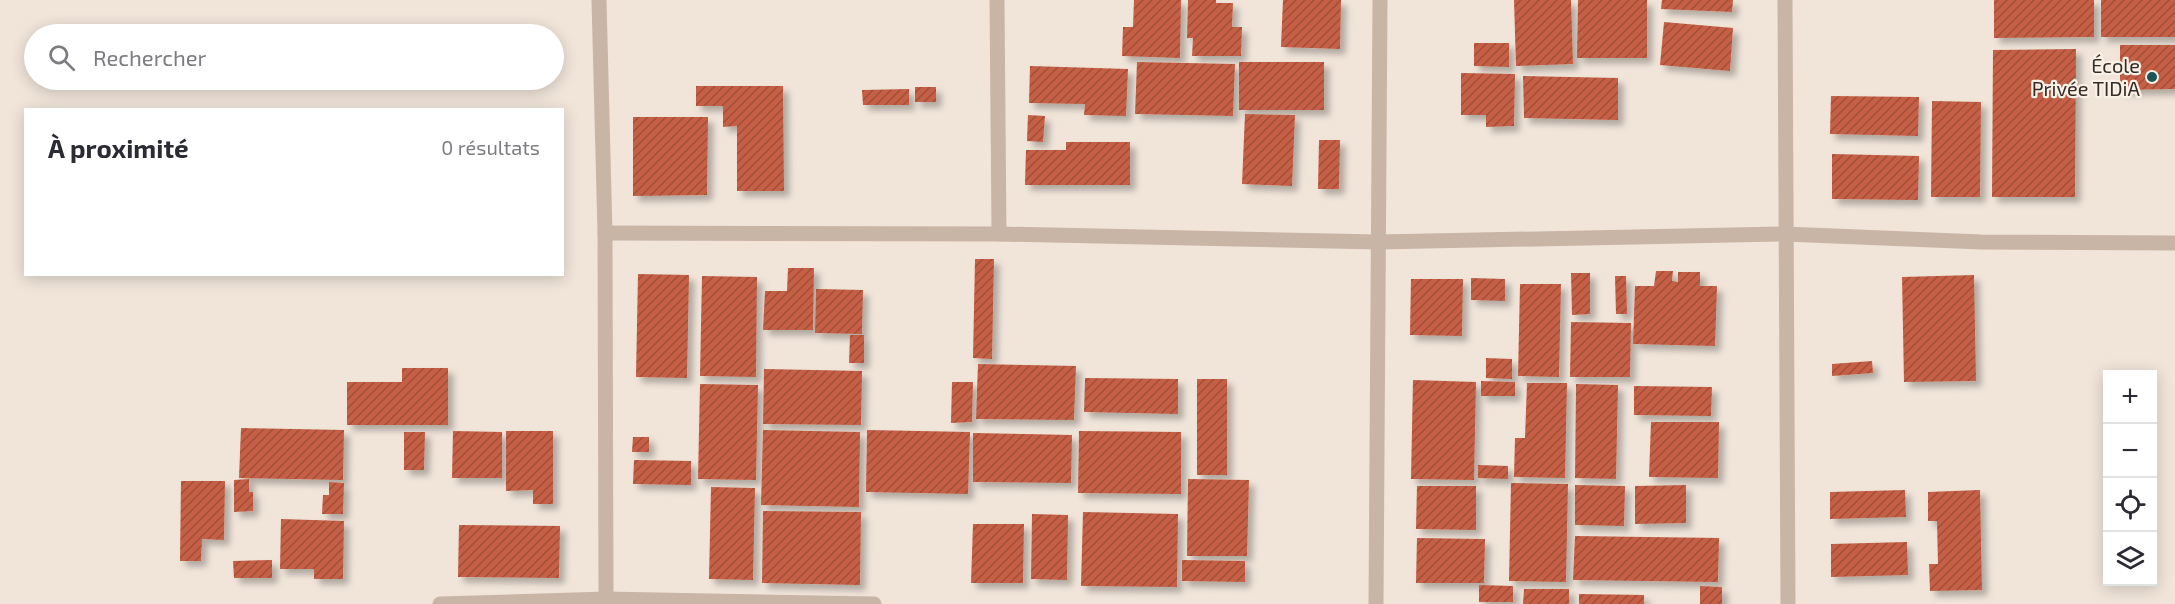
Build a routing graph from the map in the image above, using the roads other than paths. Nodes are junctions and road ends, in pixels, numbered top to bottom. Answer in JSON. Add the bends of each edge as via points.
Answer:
{"nodes":[{"id":1,"x":599,"y":0,"type":"edge"},
{"id":2,"x":997,"y":0,"type":"edge"},
{"id":3,"x":1380,"y":0,"type":"edge"},
{"id":4,"x":1785,"y":0,"type":"edge"},
{"id":5,"x":605,"y":234,"type":"junction"},
{"id":6,"x":999,"y":234,"type":"junction"},
{"id":7,"x":1785,"y":234,"type":"junction"},
{"id":8,"x":1378,"y":242,"type":"junction"},
{"id":9,"x":2175,"y":243,"type":"edge"},
{"id":10,"x":606,"y":599,"type":"junction"},
{"id":11,"x":440,"y":604,"type":"edge"},
{"id":12,"x":874,"y":604,"type":"edge"},
{"id":13,"x":1376,"y":604,"type":"edge"},
{"id":14,"x":1788,"y":604,"type":"edge"}],
"edges":[{"from":1,"to":5,"type":"street"},
{"from":2,"to":6,"type":"street"},
{"from":3,"to":8,"type":"street"},
{"from":4,"to":7,"type":"street"},
{"from":5,"to":6,"type":"street"},
{"from":5,"to":10,"type":"street"},
{"from":6,"to":8,"type":"street"},
{"from":7,"to":8,"type":"street"},
{"from":7,"to":9,"type":"street","via":[[1981,242]]},
{"from":7,"to":14,"type":"street"},
{"from":8,"to":13,"type":"street"},
{"from":10,"to":11,"type":"street"},
{"from":10,"to":12,"type":"street"}]}
